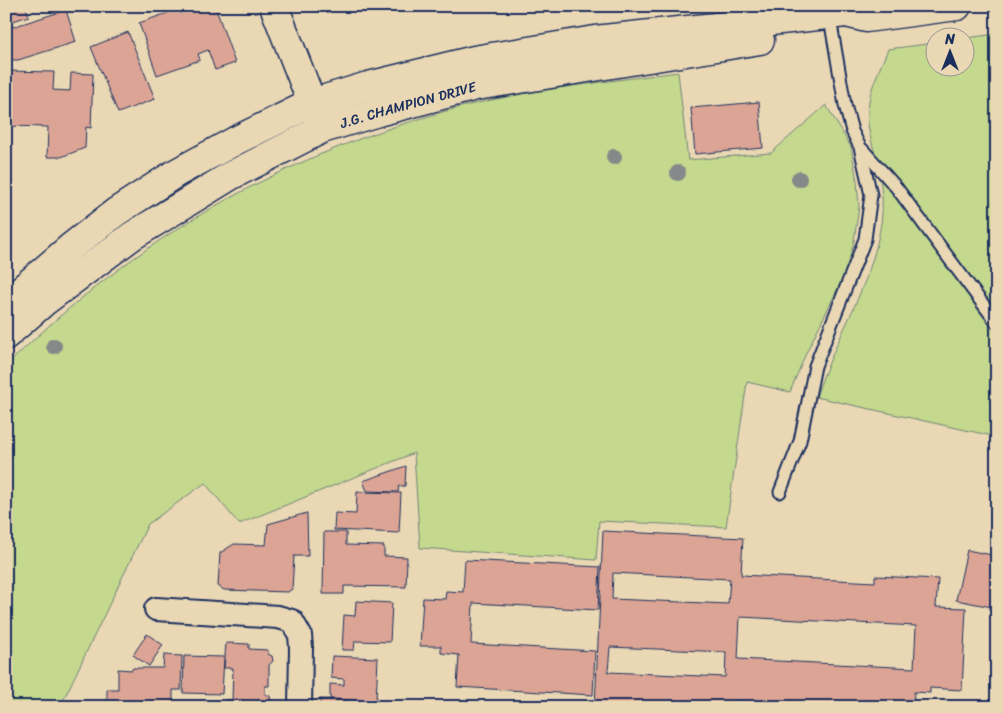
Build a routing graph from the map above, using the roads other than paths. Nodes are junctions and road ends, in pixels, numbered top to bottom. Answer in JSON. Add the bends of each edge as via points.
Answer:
{"nodes":[{"id":1,"x":274,"y":6,"type":"edge"},
{"id":2,"x":956,"y":6,"type":"edge"},
{"id":3,"x":866,"y":18,"type":"junction"},
{"id":4,"x":832,"y":30,"type":"junction"},
{"id":5,"x":312,"y":103,"type":"junction"},
{"id":6,"x":322,"y":129,"type":"junction"},
{"id":7,"x":860,"y":147,"type":"junction"},
{"id":8,"x":6,"y":303,"type":"edge"},
{"id":9,"x":997,"y":323,"type":"edge"},
{"id":10,"x":6,"y":334,"type":"edge"},
{"id":11,"x":780,"y":492,"type":"dead end"},
{"id":12,"x":156,"y":609,"type":"dead end"},
{"id":13,"x":300,"y":707,"type":"edge"}],
"edges":[{"from":1,"to":5,"type":"main road"},
{"from":2,"to":3,"type":"main road","name":"J.G. CHAMPION DRIVE"},
{"from":3,"to":4,"type":"main road","name":"J.G. CHAMPION DRIVE","via":[[850,28]]},
{"from":3,"to":5,"type":"main road","name":"J.G. CHAMPION DRIVE","via":[[846,13],[595,40],[474,60]]},
{"from":4,"to":6,"type":"main road","name":"J.G. CHAMPION DRIVE","via":[[476,86]]},
{"from":4,"to":7,"type":"lane","via":[[845,104]]},
{"from":5,"to":6,"type":"main road"},
{"from":5,"to":8,"type":"main road","name":"J.G. CHAMPION DRIVE","via":[[176,173],[116,212]]},
{"from":6,"to":10,"type":"main road","name":"J.G. CHAMPION DRIVE","via":[[230,176],[132,236]]},
{"from":7,"to":9,"type":"lane","via":[[896,187]]},
{"from":7,"to":11,"type":"lane","via":[[871,195],[865,239],[815,366],[800,441]]},
{"from":12,"to":13,"type":"street","via":[[278,617],[292,621],[301,642]]}]}
